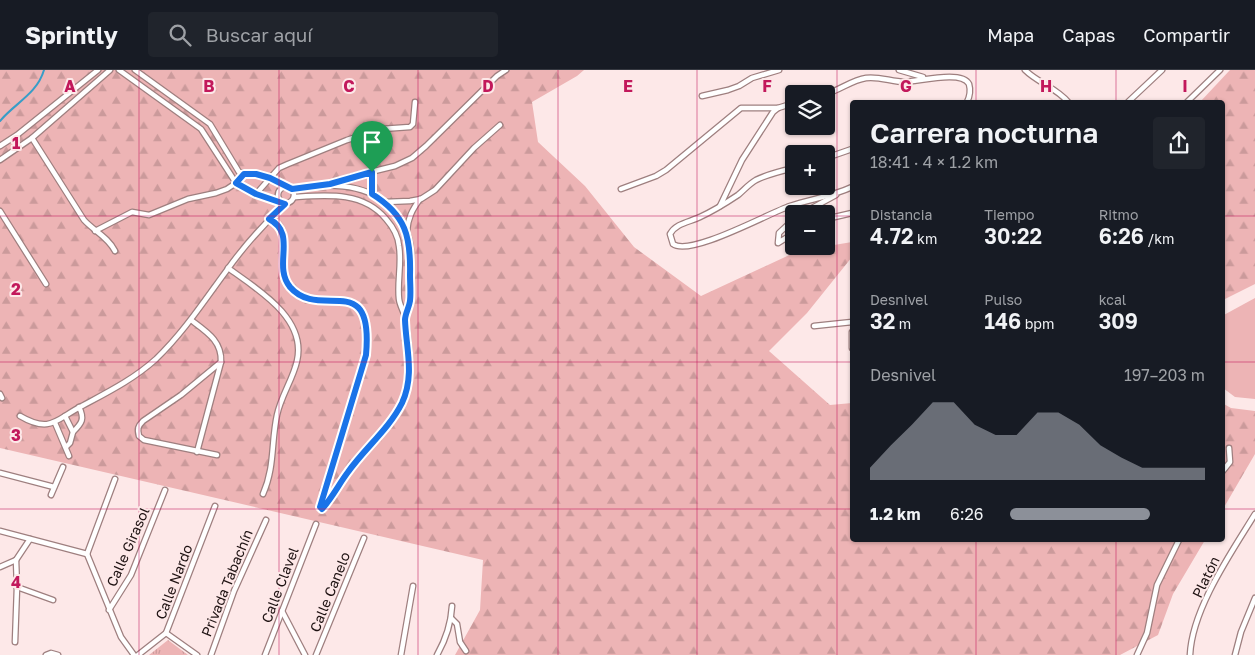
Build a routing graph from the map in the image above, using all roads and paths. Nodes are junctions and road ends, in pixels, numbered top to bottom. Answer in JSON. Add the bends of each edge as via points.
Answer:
{"nodes":[{"id":1,"x":98,"y":70,"type":"edge"},
{"id":2,"x":110,"y":70,"type":"edge"},
{"id":3,"x":119,"y":70,"type":"edge"},
{"id":4,"x":135,"y":70,"type":"edge"},
{"id":5,"x":506,"y":70,"type":"edge"},
{"id":6,"x":779,"y":70,"type":"edge"},
{"id":7,"x":899,"y":70,"type":"edge"},
{"id":8,"x":1025,"y":70,"type":"edge"},
{"id":9,"x":1162,"y":70,"type":"edge"},
{"id":10,"x":1220,"y":70,"type":"edge"},
{"id":11,"x":927,"y":77,"type":"junction"},
{"id":12,"x":835,"y":90,"type":"edge"},
{"id":13,"x":169,"y":93,"type":"junction"},
{"id":14,"x":702,"y":96,"type":"dead end"},
{"id":15,"x":968,"y":100,"type":"edge"},
{"id":16,"x":1066,"y":100,"type":"edge"},
{"id":17,"x":1130,"y":100,"type":"edge"},
{"id":18,"x":1189,"y":100,"type":"edge"},
{"id":19,"x":164,"y":102,"type":"junction"},
{"id":20,"x":415,"y":102,"type":"dead end"},
{"id":21,"x":785,"y":106,"type":"edge"},
{"id":22,"x":778,"y":108,"type":"junction"},
{"id":23,"x":500,"y":124,"type":"dead end"},
{"id":24,"x":218,"y":135,"type":"junction"},
{"id":25,"x":32,"y":138,"type":"junction"},
{"id":26,"x":209,"y":140,"type":"junction"},
{"id":27,"x":0,"y":146,"type":"edge"},
{"id":28,"x":850,"y":150,"type":"edge"},
{"id":29,"x":835,"y":155,"type":"edge"},
{"id":30,"x":0,"y":160,"type":"edge"},
{"id":31,"x":785,"y":170,"type":"edge"},
{"id":32,"x":372,"y":172,"type":"junction"},
{"id":33,"x":244,"y":174,"type":"junction"},
{"id":34,"x":270,"y":178,"type":"junction"},
{"id":35,"x":236,"y":183,"type":"junction"},
{"id":36,"x":330,"y":184,"type":"junction"},
{"id":37,"x":286,"y":187,"type":"junction"},
{"id":38,"x":850,"y":188,"type":"edge"},
{"id":39,"x":292,"y":189,"type":"junction"},
{"id":40,"x":621,"y":189,"type":"dead end"},
{"id":41,"x":842,"y":192,"type":"junction"},
{"id":42,"x":256,"y":194,"type":"junction"},
{"id":43,"x":372,"y":194,"type":"junction"},
{"id":44,"x":294,"y":198,"type":"junction"},
{"id":45,"x":421,"y":199,"type":"junction"},
{"id":46,"x":280,"y":202,"type":"junction"},
{"id":47,"x":385,"y":202,"type":"junction"},
{"id":48,"x":285,"y":204,"type":"junction"},
{"id":49,"x":818,"y":205,"type":"edge"},
{"id":50,"x":719,"y":207,"type":"junction"},
{"id":51,"x":0,"y":211,"type":"edge"},
{"id":52,"x":850,"y":213,"type":"edge"},
{"id":53,"x":835,"y":217,"type":"edge"},
{"id":54,"x":269,"y":219,"type":"junction"},
{"id":55,"x":785,"y":227,"type":"edge"},
{"id":56,"x":95,"y":231,"type":"junction"},
{"id":57,"x":407,"y":232,"type":"junction"},
{"id":58,"x":785,"y":239,"type":"edge"},
{"id":59,"x":115,"y":251,"type":"dead end"},
{"id":60,"x":401,"y":259,"type":"junction"},
{"id":61,"x":411,"y":260,"type":"junction"},
{"id":62,"x":228,"y":268,"type":"junction"},
{"id":63,"x":398,"y":283,"type":"junction"},
{"id":64,"x":46,"y":284,"type":"dead end"},
{"id":65,"x":410,"y":284,"type":"junction"},
{"id":66,"x":405,"y":318,"type":"junction"},
{"id":67,"x":192,"y":320,"type":"junction"},
{"id":68,"x":850,"y":322,"type":"edge"},
{"id":69,"x":814,"y":326,"type":"dead end"},
{"id":70,"x":221,"y":362,"type":"junction"},
{"id":71,"x":79,"y":407,"type":"junction"},
{"id":72,"x":20,"y":416,"type":"dead end"},
{"id":73,"x":65,"y":416,"type":"junction"},
{"id":74,"x":55,"y":423,"type":"junction"},
{"id":75,"x":73,"y":432,"type":"junction"},
{"id":76,"x":66,"y":447,"type":"junction"},
{"id":77,"x":1229,"y":448,"type":"dead end"},
{"id":78,"x":198,"y":452,"type":"junction"},
{"id":79,"x":217,"y":455,"type":"dead end"},
{"id":80,"x":69,"y":456,"type":"dead end"},
{"id":81,"x":63,"y":467,"type":"dead end"},
{"id":82,"x":1225,"y":468,"type":"edge"},
{"id":83,"x":0,"y":473,"type":"edge"},
{"id":84,"x":115,"y":479,"type":"dead end"},
{"id":85,"x":54,"y":487,"type":"junction"},
{"id":86,"x":165,"y":490,"type":"dead end"},
{"id":87,"x":263,"y":494,"type":"dead end"},
{"id":88,"x":50,"y":496,"type":"dead end"},
{"id":89,"x":216,"y":506,"type":"dead end"},
{"id":90,"x":1255,"y":514,"type":"edge"},
{"id":91,"x":266,"y":520,"type":"dead end"},
{"id":92,"x":316,"y":524,"type":"dead end"},
{"id":93,"x":0,"y":531,"type":"edge"},
{"id":94,"x":364,"y":538,"type":"dead end"},
{"id":95,"x":30,"y":539,"type":"junction"},
{"id":96,"x":1178,"y":542,"type":"edge"},
{"id":97,"x":87,"y":554,"type":"junction"},
{"id":98,"x":16,"y":560,"type":"junction"},
{"id":99,"x":0,"y":567,"type":"edge"},
{"id":100,"x":413,"y":586,"type":"dead end"},
{"id":101,"x":17,"y":587,"type":"junction"},
{"id":102,"x":1255,"y":598,"type":"edge"},
{"id":103,"x":53,"y":600,"type":"dead end"},
{"id":104,"x":452,"y":606,"type":"dead end"},
{"id":105,"x":109,"y":610,"type":"junction"},
{"id":106,"x":282,"y":611,"type":"junction"},
{"id":107,"x":451,"y":618,"type":"junction"},
{"id":108,"x":166,"y":633,"type":"junction"},
{"id":109,"x":14,"y":642,"type":"dead end"},
{"id":110,"x":466,"y":651,"type":"dead end"},
{"id":111,"x":46,"y":655,"type":"edge"},
{"id":112,"x":58,"y":655,"type":"edge"},
{"id":113,"x":136,"y":655,"type":"edge"},
{"id":114,"x":196,"y":655,"type":"edge"},
{"id":115,"x":211,"y":655,"type":"edge"},
{"id":116,"x":264,"y":655,"type":"edge"},
{"id":117,"x":305,"y":655,"type":"edge"},
{"id":118,"x":316,"y":655,"type":"edge"},
{"id":119,"x":401,"y":655,"type":"edge"},
{"id":120,"x":437,"y":655,"type":"edge"},
{"id":121,"x":1137,"y":655,"type":"edge"},
{"id":122,"x":1190,"y":655,"type":"edge"},
{"id":123,"x":1235,"y":655,"type":"edge"}],
"edges":[{"from":1,"to":27,"type":"street"},
{"from":2,"to":25,"type":"street"},
{"from":3,"to":19,"type":"street"},
{"from":4,"to":13,"type":"street"},
{"from":5,"to":32,"type":"street","via":[[412,158]]},
{"from":6,"to":14,"type":"street","via":[[752,78],[734,88]]},
{"from":7,"to":11,"type":"street"},
{"from":8,"to":16,"type":"street"},
{"from":9,"to":17,"type":"street"},
{"from":10,"to":18,"type":"street"},
{"from":11,"to":12,"type":"street","via":[[904,82],[865,78]]},
{"from":11,"to":15,"type":"street","via":[[953,72],[962,75],[970,88]]},
{"from":13,"to":19,"type":"street"},
{"from":13,"to":24,"type":"street","via":[[210,124]]},
{"from":19,"to":26,"type":"street","via":[[201,129]]},
{"from":20,"to":34,"type":"street","via":[[410,127],[382,129],[348,140],[279,168]]},
{"from":21,"to":22,"type":"street"},
{"from":22,"to":40,"type":"street","via":[[740,108],[666,170]]},
{"from":22,"to":50,"type":"street","via":[[742,160]]},
{"from":23,"to":45,"type":"street","via":[[435,190]]},
{"from":24,"to":26,"type":"street"},
{"from":24,"to":33,"type":"street","via":[[235,168]]},
{"from":25,"to":30,"type":"street"},
{"from":25,"to":56,"type":"street","via":[[84,220]]},
{"from":26,"to":35,"type":"street"},
{"from":28,"to":29,"type":"street"},
{"from":31,"to":50,"type":"street","via":[[754,182]]},
{"from":32,"to":36,"type":"street"},
{"from":32,"to":43,"type":"street"},
{"from":33,"to":34,"type":"street"},
{"from":33,"to":35,"type":"street"},
{"from":34,"to":37,"type":"street"},
{"from":34,"to":42,"type":"street"},
{"from":35,"to":42,"type":"street"},
{"from":35,"to":56,"type":"street","via":[[227,190],[188,199],[154,214],[132,212]]},
{"from":36,"to":39,"type":"street"},
{"from":36,"to":43,"type":"street"},
{"from":37,"to":39,"type":"street"},
{"from":37,"to":46,"type":"street","via":[[279,191]]},
{"from":38,"to":41,"type":"street"},
{"from":39,"to":44,"type":"street"},
{"from":41,"to":49,"type":"street"},
{"from":41,"to":50,"type":"street","via":[[790,206],[716,238],[681,247],[673,244],[670,234],[673,229]]},
{"from":42,"to":46,"type":"street"},
{"from":43,"to":47,"type":"street"},
{"from":44,"to":48,"type":"street"},
{"from":44,"to":60,"type":"street","via":[[334,195],[369,204],[394,229]]},
{"from":45,"to":47,"type":"street"},
{"from":45,"to":57,"type":"street","via":[[408,220]]},
{"from":46,"to":48,"type":"street"},
{"from":47,"to":57,"type":"street"},
{"from":48,"to":54,"type":"street"},
{"from":51,"to":64,"type":"street"},
{"from":52,"to":53,"type":"street"},
{"from":54,"to":62,"type":"street"},
{"from":54,"to":66,"type":"street","via":[[281,228],[283,234],[282,262],[289,286],[305,297],[353,304],[364,314],[367,323],[366,355],[321,509],[390,422],[402,402],[408,383],[410,357]]},
{"from":55,"to":58,"type":"street","via":[[779,233],[778,243]]},
{"from":56,"to":59,"type":"street","via":[[111,243]]},
{"from":57,"to":61,"type":"street"},
{"from":60,"to":61,"type":"street"},
{"from":60,"to":63,"type":"street"},
{"from":61,"to":65,"type":"street"},
{"from":62,"to":67,"type":"street"},
{"from":62,"to":87,"type":"street","via":[[287,316],[299,344],[298,360],[278,412],[269,481]]},
{"from":63,"to":65,"type":"street"},
{"from":63,"to":66,"type":"street"},
{"from":65,"to":66,"type":"street"},
{"from":67,"to":70,"type":"street","via":[[218,343]]},
{"from":67,"to":71,"type":"street","via":[[154,360],[123,384]]},
{"from":68,"to":69,"type":"street"},
{"from":70,"to":78,"type":"street"},
{"from":70,"to":78,"type":"street","via":[[139,425],[139,436],[144,440]]},
{"from":71,"to":73,"type":"street"},
{"from":71,"to":75,"type":"street","via":[[83,420]]},
{"from":72,"to":74,"type":"street","via":[[39,424]]},
{"from":73,"to":74,"type":"street"},
{"from":73,"to":75,"type":"street"},
{"from":74,"to":76,"type":"street"},
{"from":75,"to":76,"type":"street"},
{"from":76,"to":80,"type":"street"},
{"from":77,"to":82,"type":"street","via":[[1230,462]]},
{"from":78,"to":79,"type":"street"},
{"from":81,"to":85,"type":"street"},
{"from":83,"to":85,"type":"street"},
{"from":84,"to":97,"type":"street"},
{"from":85,"to":88,"type":"street"},
{"from":86,"to":105,"type":"street","name":"Calle Girasol","via":[[131,575]]},
{"from":89,"to":108,"type":"street","name":"Calle Nardo"},
{"from":90,"to":122,"type":"street","name":"Platón","via":[[1212,587],[1194,629]]},
{"from":91,"to":115,"type":"street","name":"Privada Tabachín","via":[[234,591]]},
{"from":92,"to":106,"type":"street","name":"Calle Clavel"},
{"from":93,"to":95,"type":"street"},
{"from":94,"to":118,"type":"street","name":"Calle Canelo"},
{"from":95,"to":97,"type":"street"},
{"from":95,"to":98,"type":"street"},
{"from":96,"to":121,"type":"street","via":[[1157,585],[1147,633]]},
{"from":97,"to":105,"type":"street"},
{"from":98,"to":99,"type":"street"},
{"from":98,"to":101,"type":"street"},
{"from":100,"to":119,"type":"street"},
{"from":101,"to":103,"type":"street"},
{"from":101,"to":109,"type":"street"},
{"from":102,"to":123,"type":"street"},
{"from":104,"to":107,"type":"street"},
{"from":105,"to":113,"type":"street","via":[[121,637]]},
{"from":106,"to":116,"type":"street","name":"Calle Clavel"},
{"from":106,"to":117,"type":"street"},
{"from":107,"to":110,"type":"street","via":[[457,624],[460,642]]},
{"from":107,"to":120,"type":"street","via":[[445,641]]},
{"from":108,"to":113,"type":"street","name":"Calle Nardo"},
{"from":108,"to":114,"type":"street"},
{"from":111,"to":112,"type":"street"}]}
